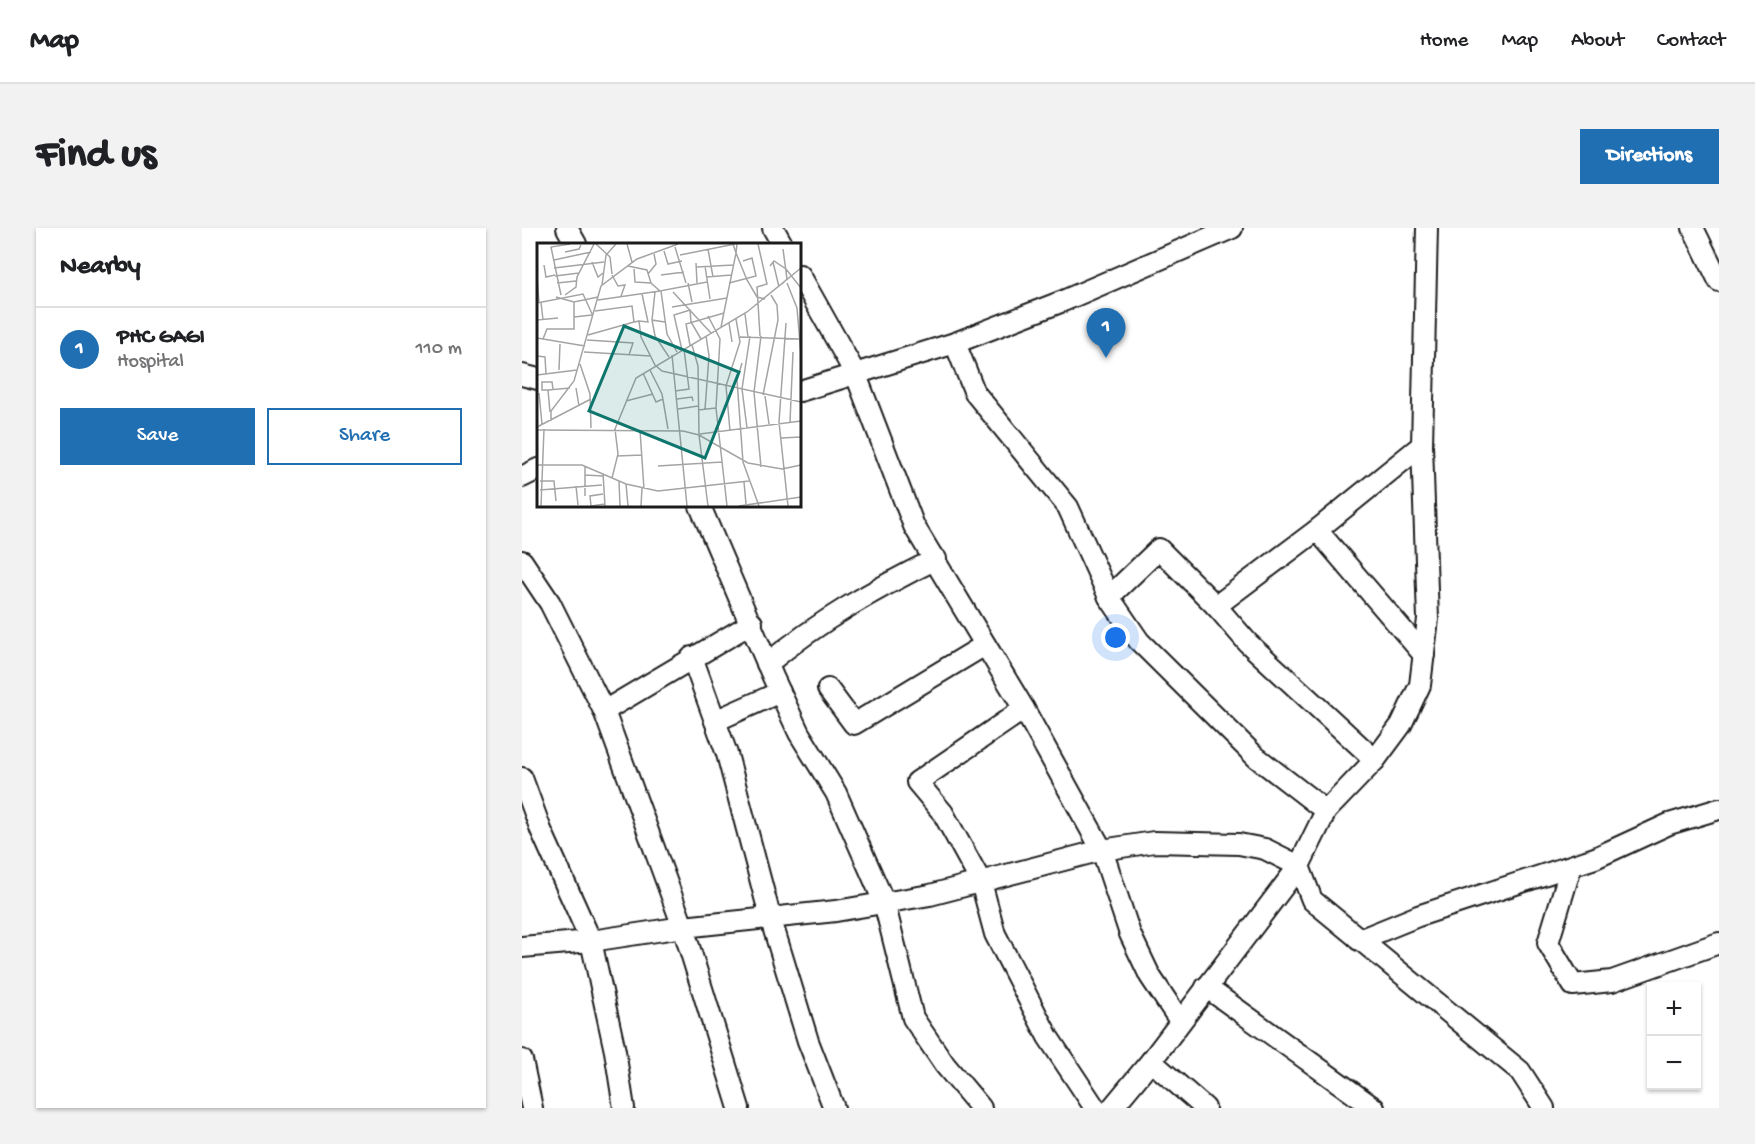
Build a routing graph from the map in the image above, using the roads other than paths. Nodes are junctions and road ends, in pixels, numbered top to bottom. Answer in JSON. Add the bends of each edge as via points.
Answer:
{"nodes":[{"id":1,"x":567,"y":228,"type":"edge"},
{"id":2,"x":773,"y":228,"type":"edge"},
{"id":3,"x":1233,"y":228,"type":"edge"},
{"id":4,"x":1427,"y":228,"type":"edge"},
{"id":5,"x":1694,"y":228,"type":"edge"},
{"id":6,"x":1201,"y":234,"type":"edge"},
{"id":7,"x":575,"y":243,"type":"edge"},
{"id":8,"x":781,"y":243,"type":"edge"},
{"id":9,"x":801,"y":277,"type":"edge"},
{"id":10,"x":1719,"y":281,"type":"edge"},
{"id":11,"x":955,"y":343,"type":"junction"},
{"id":12,"x":522,"y":375,"type":"edge"},
{"id":13,"x":856,"y":375,"type":"junction"},
{"id":14,"x":537,"y":379,"type":"edge"},
{"id":15,"x":801,"y":391,"type":"edge"},
{"id":16,"x":1422,"y":445,"type":"junction"},
{"id":17,"x":537,"y":470,"type":"edge"},
{"id":18,"x":522,"y":477,"type":"edge"},
{"id":19,"x":700,"y":507,"type":"edge"},
{"id":20,"x":1317,"y":530,"type":"junction"},
{"id":21,"x":936,"y":559,"type":"junction"},
{"id":22,"x":522,"y":561,"type":"edge"},
{"id":23,"x":1109,"y":597,"type":"junction"},
{"id":24,"x":1216,"y":606,"type":"junction"},
{"id":25,"x":752,"y":623,"type":"junction"},
{"id":26,"x":985,"y":645,"type":"junction"},
{"id":27,"x":1424,"y":655,"type":"junction"},
{"id":28,"x":692,"y":657,"type":"junction"},
{"id":29,"x":767,"y":664,"type":"junction"},
{"id":30,"x":828,"y":689,"type":"dead end"},
{"id":31,"x":780,"y":692,"type":"junction"},
{"id":32,"x":1024,"y":709,"type":"junction"},
{"id":33,"x":604,"y":711,"type":"junction"},
{"id":34,"x":715,"y":721,"type":"junction"},
{"id":35,"x":1375,"y":760,"type":"junction"},
{"id":36,"x":522,"y":778,"type":"edge"},
{"id":37,"x":1719,"y":809,"type":"edge"},
{"id":38,"x":1326,"y":812,"type":"junction"},
{"id":39,"x":1102,"y":850,"type":"junction"},
{"id":40,"x":1299,"y":866,"type":"junction"},
{"id":41,"x":1571,"y":867,"type":"junction"},
{"id":42,"x":981,"y":882,"type":"junction"},
{"id":43,"x":884,"y":902,"type":"junction"},
{"id":44,"x":771,"y":920,"type":"junction"},
{"id":45,"x":682,"y":927,"type":"junction"},
{"id":46,"x":1359,"y":940,"type":"junction"},
{"id":47,"x":591,"y":941,"type":"junction"},
{"id":48,"x":1719,"y":943,"type":"edge"},
{"id":49,"x":522,"y":947,"type":"edge"},
{"id":50,"x":1206,"y":987,"type":"junction"},
{"id":51,"x":1180,"y":1021,"type":"junction"},
{"id":52,"x":522,"y":1060,"type":"edge"},
{"id":53,"x":1151,"y":1061,"type":"junction"},
{"id":54,"x":1115,"y":1106,"type":"edge"},
{"id":55,"x":532,"y":1108,"type":"edge"},
{"id":56,"x":624,"y":1108,"type":"edge"},
{"id":57,"x":739,"y":1108,"type":"edge"},
{"id":58,"x":834,"y":1108,"type":"edge"},
{"id":59,"x":981,"y":1108,"type":"edge"},
{"id":60,"x":1095,"y":1108,"type":"edge"},
{"id":61,"x":1205,"y":1108,"type":"edge"},
{"id":62,"x":1374,"y":1108,"type":"edge"},
{"id":63,"x":1544,"y":1108,"type":"edge"}],
"edges":[{"from":1,"to":7,"type":"street"},
{"from":2,"to":8,"type":"street"},
{"from":3,"to":6,"type":"street"},
{"from":4,"to":16,"type":"street"},
{"from":5,"to":10,"type":"street"},
{"from":6,"to":11,"type":"street","via":[[1063,301]]},
{"from":9,"to":13,"type":"street"},
{"from":11,"to":13,"type":"street"},
{"from":11,"to":23,"type":"street","via":[[975,393],[1068,507]]},
{"from":12,"to":14,"type":"street"},
{"from":13,"to":15,"type":"street"},
{"from":13,"to":21,"type":"street","via":[[914,526]]},
{"from":16,"to":20,"type":"street"},
{"from":16,"to":27,"type":"street","via":[[1428,619]]},
{"from":17,"to":18,"type":"street"},
{"from":19,"to":25,"type":"street"},
{"from":20,"to":24,"type":"street"},
{"from":20,"to":27,"type":"street"},
{"from":21,"to":26,"type":"street"},
{"from":21,"to":29,"type":"street","via":[[826,619]]},
{"from":22,"to":33,"type":"street","via":[[550,603]]},
{"from":23,"to":24,"type":"street","via":[[1159,549]]},
{"from":23,"to":38,"type":"street","via":[[1139,641],[1172,674],[1256,757]]},
{"from":24,"to":35,"type":"street","via":[[1248,643]]},
{"from":25,"to":28,"type":"street"},
{"from":25,"to":29,"type":"street"},
{"from":26,"to":30,"type":"street","via":[[854,724]]},
{"from":26,"to":32,"type":"street"},
{"from":27,"to":35,"type":"street","via":[[1420,686],[1401,725]]},
{"from":28,"to":33,"type":"street"},
{"from":28,"to":34,"type":"street"},
{"from":29,"to":31,"type":"street"},
{"from":31,"to":34,"type":"street"},
{"from":31,"to":43,"type":"street","via":[[799,733],[836,793]]},
{"from":32,"to":39,"type":"street"},
{"from":32,"to":42,"type":"street","via":[[916,782],[943,813]]},
{"from":33,"to":45,"type":"street"},
{"from":34,"to":44,"type":"street"},
{"from":35,"to":38,"type":"street"},
{"from":36,"to":47,"type":"street"},
{"from":37,"to":41,"type":"street","via":[[1669,824]]},
{"from":38,"to":40,"type":"street"},
{"from":39,"to":40,"type":"street","via":[[1154,842],[1210,841],[1266,849]]},
{"from":39,"to":42,"type":"street"},
{"from":39,"to":51,"type":"street","via":[[1130,934],[1150,976]]},
{"from":40,"to":46,"type":"street","via":[[1312,900]]},
{"from":40,"to":50,"type":"street"},
{"from":41,"to":46,"type":"street","via":[[1419,916]]},
{"from":41,"to":48,"type":"street","via":[[1548,943],[1573,985],[1612,981]]},
{"from":42,"to":43,"type":"street"},
{"from":42,"to":60,"type":"street","via":[[995,934],[1048,1037]]},
{"from":43,"to":44,"type":"street"},
{"from":43,"to":59,"type":"street","via":[[913,1018]]},
{"from":44,"to":45,"type":"street"},
{"from":44,"to":58,"type":"street","via":[[808,1041]]},
{"from":45,"to":47,"type":"street"},
{"from":45,"to":57,"type":"street"},
{"from":46,"to":63,"type":"street","via":[[1520,1071]]},
{"from":47,"to":49,"type":"street"},
{"from":47,"to":56,"type":"street"},
{"from":50,"to":51,"type":"street"},
{"from":50,"to":62,"type":"street"},
{"from":51,"to":53,"type":"street"},
{"from":52,"to":55,"type":"street"},
{"from":53,"to":54,"type":"street"},
{"from":53,"to":61,"type":"street"}]}
